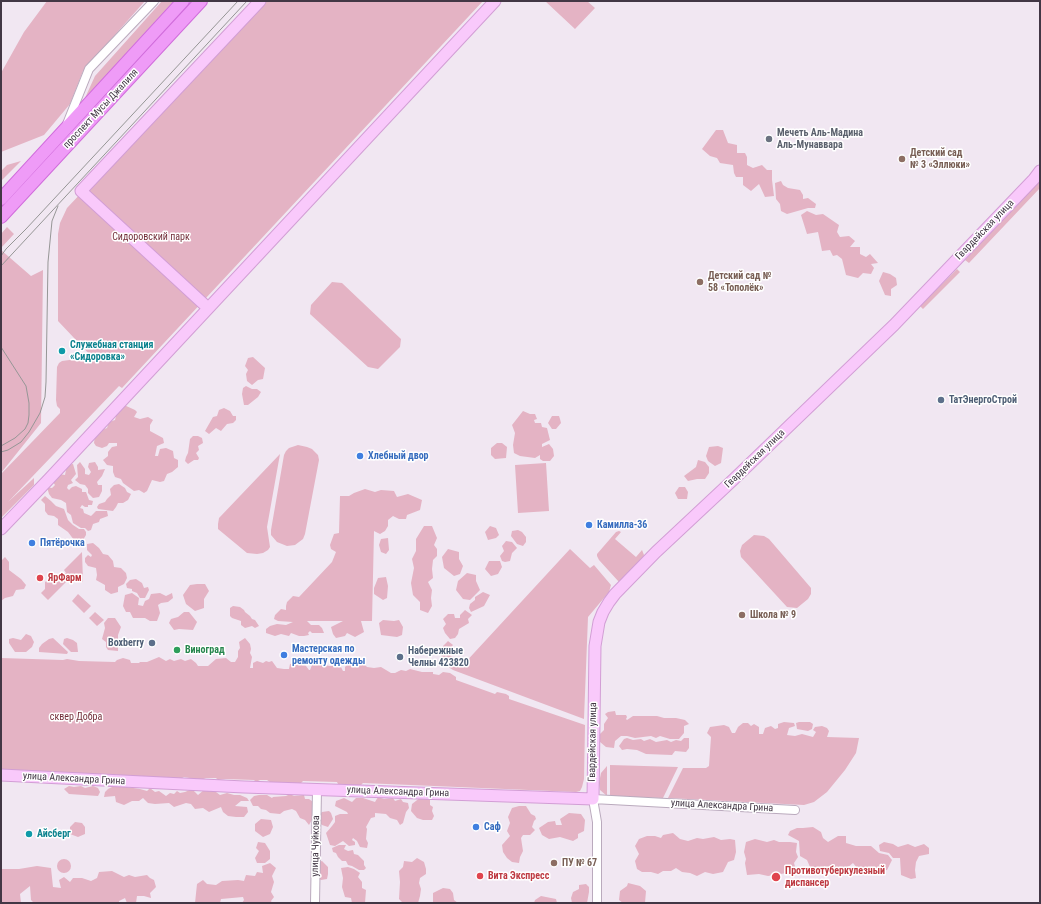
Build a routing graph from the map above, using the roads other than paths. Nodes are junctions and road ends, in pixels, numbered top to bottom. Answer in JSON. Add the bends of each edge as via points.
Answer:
{"nodes":[{"id":1,"x":154,"y":1,"type":"edge"},
{"id":2,"x":183,"y":1,"type":"edge"},
{"id":3,"x":201,"y":1,"type":"edge"},
{"id":4,"x":260,"y":1,"type":"edge"},
{"id":5,"x":495,"y":1,"type":"edge"},
{"id":6,"x":65,"y":130,"type":"junction"},
{"id":7,"x":1040,"y":171,"type":"edge"},
{"id":8,"x":1,"y":199,"type":"edge"},
{"id":9,"x":1,"y":217,"type":"edge"},
{"id":10,"x":208,"y":308,"type":"junction"},
{"id":11,"x":1,"y":529,"type":"edge"},
{"id":12,"x":1,"y":775,"type":"edge"},
{"id":13,"x":317,"y":790,"type":"junction"},
{"id":14,"x":593,"y":799,"type":"junction"},
{"id":15,"x":795,"y":810,"type":"dead end"},
{"id":16,"x":315,"y":903,"type":"edge"},
{"id":17,"x":597,"y":903,"type":"edge"}],
"edges":[{"from":1,"to":6,"type":"street","via":[[89,69]]},
{"from":2,"to":6,"type":"main road","name":"проспект Мусы Джалиля"},
{"from":3,"to":9,"type":"main road","name":"проспект Мусы Джалиля"},
{"from":4,"to":10,"type":"street","via":[[81,191]]},
{"from":5,"to":10,"type":"street"},
{"from":6,"to":8,"type":"main road","name":"проспект Мусы Джалиля"},
{"from":7,"to":14,"type":"street","name":"Гвардейская улица","via":[[894,325],[656,552],[609,602],[602,612],[595,646]]},
{"from":10,"to":11,"type":"street"},
{"from":12,"to":13,"type":"street","name":"улица Александра Грина"},
{"from":13,"to":14,"type":"street","name":"улица Александра Грина"},
{"from":13,"to":16,"type":"street","name":"улица Чуйкова"},
{"from":14,"to":15,"type":"street","name":"улица Александра Грина"},
{"from":14,"to":17,"type":"street","via":[[597,822]]}]}
